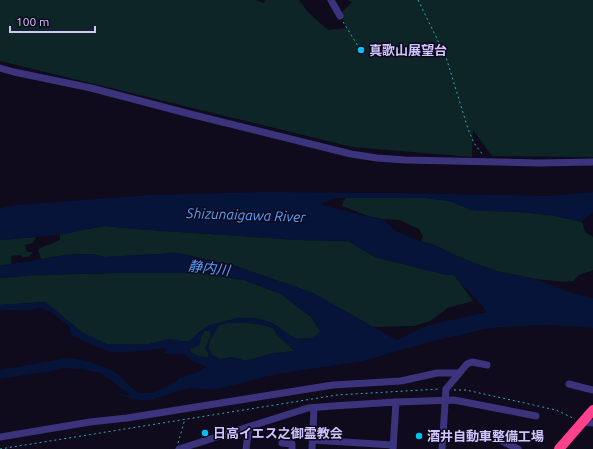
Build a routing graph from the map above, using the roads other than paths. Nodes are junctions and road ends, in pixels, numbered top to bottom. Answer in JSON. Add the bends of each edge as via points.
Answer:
{"nodes":[{"id":1,"x":331,"y":0,"type":"edge"},
{"id":2,"x":340,"y":16,"type":"road end"},
{"id":3,"x":0,"y":68,"type":"edge"},
{"id":4,"x":593,"y":162,"type":"edge"},
{"id":5,"x":487,"y":365,"type":"dead end"},
{"id":6,"x":459,"y":372,"type":"junction"},
{"id":7,"x":569,"y":384,"type":"dead end"},
{"id":8,"x":593,"y":390,"type":"edge"},
{"id":9,"x":445,"y":400,"type":"junction"},
{"id":10,"x":396,"y":402,"type":"junction"},
{"id":11,"x":314,"y":408,"type":"junction"},
{"id":12,"x":536,"y":416,"type":"dead end"},
{"id":13,"x":589,"y":418,"type":"edge"},
{"id":14,"x":249,"y":427,"type":"junction"},
{"id":15,"x":0,"y":437,"type":"edge"},
{"id":16,"x":498,"y":439,"type":"dead end"},
{"id":17,"x":312,"y":440,"type":"junction"},
{"id":18,"x":282,"y":443,"type":"dead end"},
{"id":19,"x":178,"y":445,"type":"edge"},
{"id":20,"x":393,"y":447,"type":"edge"},
{"id":21,"x":246,"y":449,"type":"edge"},
{"id":22,"x":292,"y":449,"type":"edge"},
{"id":23,"x":312,"y":449,"type":"edge"},
{"id":24,"x":442,"y":449,"type":"edge"},
{"id":25,"x":518,"y":449,"type":"edge"},
{"id":26,"x":559,"y":449,"type":"edge"}],
"edges":[{"from":1,"to":2,"type":"street"},
{"from":3,"to":4,"type":"street","via":[[91,88],[351,154],[405,160]]},
{"from":5,"to":6,"type":"street","via":[[472,362]]},
{"from":6,"to":9,"type":"street","via":[[446,389]]},
{"from":6,"to":15,"type":"street","via":[[437,373],[401,381],[333,385]]},
{"from":7,"to":8,"type":"street"},
{"from":9,"to":10,"type":"street"},
{"from":9,"to":12,"type":"street"},
{"from":9,"to":24,"type":"street"},
{"from":10,"to":11,"type":"street"},
{"from":10,"to":20,"type":"street"},
{"from":11,"to":14,"type":"street"},
{"from":11,"to":17,"type":"street"},
{"from":13,"to":26,"type":"highway"},
{"from":14,"to":19,"type":"street"},
{"from":14,"to":21,"type":"street"},
{"from":16,"to":25,"type":"street"},
{"from":17,"to":20,"type":"street"},
{"from":17,"to":23,"type":"street"},
{"from":18,"to":22,"type":"street","via":[[292,444]]}]}
